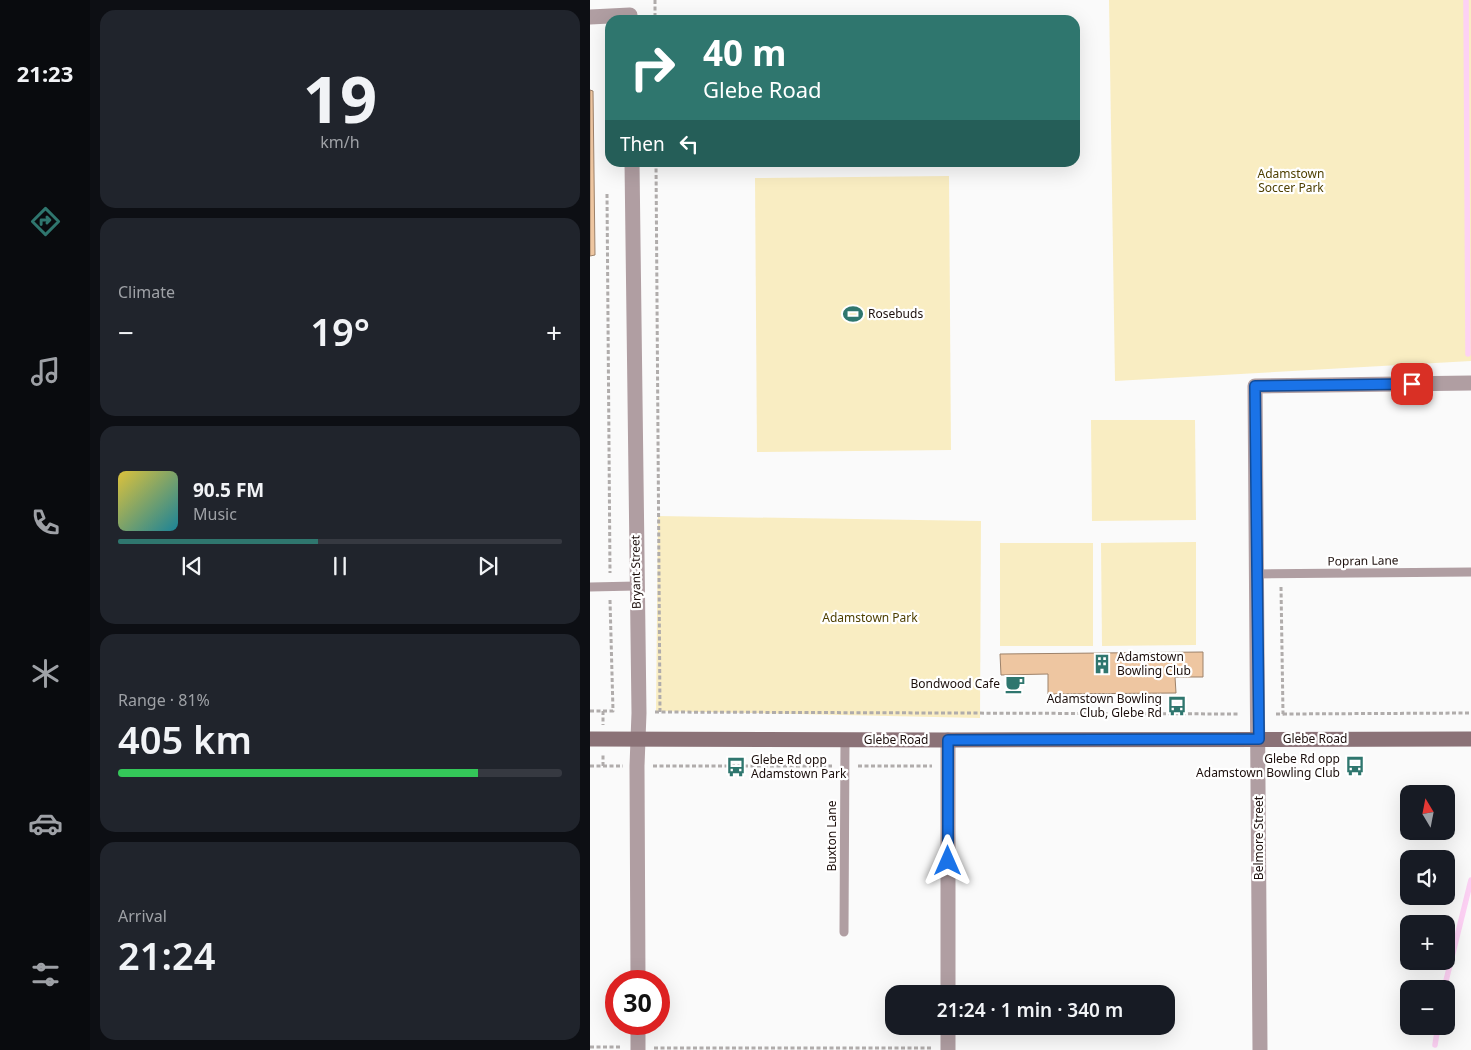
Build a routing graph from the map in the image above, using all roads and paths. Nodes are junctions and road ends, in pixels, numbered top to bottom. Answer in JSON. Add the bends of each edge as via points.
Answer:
{"nodes":[{"id":1,"x":654,"y":0,"type":"edge"},
{"id":2,"x":630,"y":12,"type":"edge"},
{"id":3,"x":605,"y":15,"type":"edge"},
{"id":4,"x":606,"y":15,"type":"edge"},
{"id":5,"x":655,"y":15,"type":"edge"},
{"id":6,"x":590,"y":17,"type":"edge"},
{"id":7,"x":632,"y":167,"type":"edge"},
{"id":8,"x":656,"y":167,"type":"edge"},
{"id":9,"x":607,"y":194,"type":"dead end"},
{"id":10,"x":1471,"y":382,"type":"edge"},
{"id":11,"x":1471,"y":572,"type":"edge"},
{"id":12,"x":1256,"y":574,"type":"junction"},
{"id":13,"x":1281,"y":574,"type":"junction"},
{"id":14,"x":636,"y":586,"type":"junction"},
{"id":15,"x":590,"y":587,"type":"edge"},
{"id":16,"x":610,"y":587,"type":"junction"},
{"id":17,"x":590,"y":711,"type":"edge"},
{"id":18,"x":603,"y":711,"type":"junction"},
{"id":19,"x":613,"y":711,"type":"junction"},
{"id":20,"x":619,"y":712,"type":"dead end"},
{"id":21,"x":655,"y":712,"type":"dead end"},
{"id":22,"x":660,"y":712,"type":"junction"},
{"id":23,"x":1471,"y":713,"type":"edge"},
{"id":24,"x":1239,"y":714,"type":"dead end"},
{"id":25,"x":1276,"y":714,"type":"dead end"},
{"id":26,"x":1283,"y":714,"type":"junction"},
{"id":27,"x":603,"y":725,"type":"dead end"},
{"id":28,"x":590,"y":739,"type":"edge"},
{"id":29,"x":639,"y":739,"type":"junction"},
{"id":30,"x":1259,"y":739,"type":"junction"},
{"id":31,"x":1471,"y":739,"type":"edge"},
{"id":32,"x":845,"y":740,"type":"junction"},
{"id":33,"x":948,"y":740,"type":"junction"},
{"id":34,"x":603,"y":750,"type":"dead end"},
{"id":35,"x":603,"y":766,"type":"dead end"},
{"id":36,"x":844,"y":932,"type":"dead end"},
{"id":37,"x":638,"y":970,"type":"edge"},
{"id":38,"x":948,"y":985,"type":"edge"},
{"id":39,"x":638,"y":1035,"type":"edge"},
{"id":40,"x":942,"y":1045,"type":"edge"},
{"id":41,"x":590,"y":1047,"type":"edge"},
{"id":42,"x":637,"y":1048,"type":"edge"},
{"id":43,"x":1260,"y":1050,"type":"edge"}],
"edges":[{"from":1,"to":5,"type":"path"},
{"from":2,"to":4,"type":"street"},
{"from":3,"to":6,"type":"street"},
{"from":7,"to":14,"type":"street","name":"Bryant Street"},
{"from":8,"to":22,"type":"path"},
{"from":9,"to":16,"type":"path"},
{"from":10,"to":12,"type":"street","name":"Belmore Street","via":[[1255,386]]},
{"from":11,"to":13,"type":"lane","name":"Popran Lane"},
{"from":12,"to":13,"type":"lane","name":"Popran Lane"},
{"from":12,"to":30,"type":"street","name":"Belmore Street"},
{"from":13,"to":26,"type":"path"},
{"from":14,"to":16,"type":"lane"},
{"from":14,"to":29,"type":"street","name":"Bryant Street"},
{"from":15,"to":16,"type":"lane"},
{"from":16,"to":19,"type":"path"},
{"from":17,"to":18,"type":"path"},
{"from":18,"to":19,"type":"path"},
{"from":18,"to":27,"type":"path"},
{"from":19,"to":20,"type":"path"},
{"from":21,"to":22,"type":"path"},
{"from":22,"to":24,"type":"path"},
{"from":23,"to":26,"type":"path"},
{"from":25,"to":26,"type":"path"},
{"from":28,"to":29,"type":"main road","name":"Glebe Road"},
{"from":29,"to":32,"type":"main road","name":"Glebe Road"},
{"from":29,"to":37,"type":"street","name":"Bryant Street"},
{"from":30,"to":31,"type":"main road","name":"Glebe Road"},
{"from":30,"to":33,"type":"main road","name":"Glebe Road"},
{"from":30,"to":43,"type":"street","name":"Belmore Street"},
{"from":32,"to":33,"type":"main road","name":"Glebe Road"},
{"from":32,"to":36,"type":"lane","name":"Buxton Lane"},
{"from":33,"to":38,"type":"street"},
{"from":34,"to":35,"type":"path"},
{"from":39,"to":42,"type":"street"},
{"from":40,"to":42,"type":"path","via":[[936,1048]]},
{"from":41,"to":42,"type":"path"}]}
